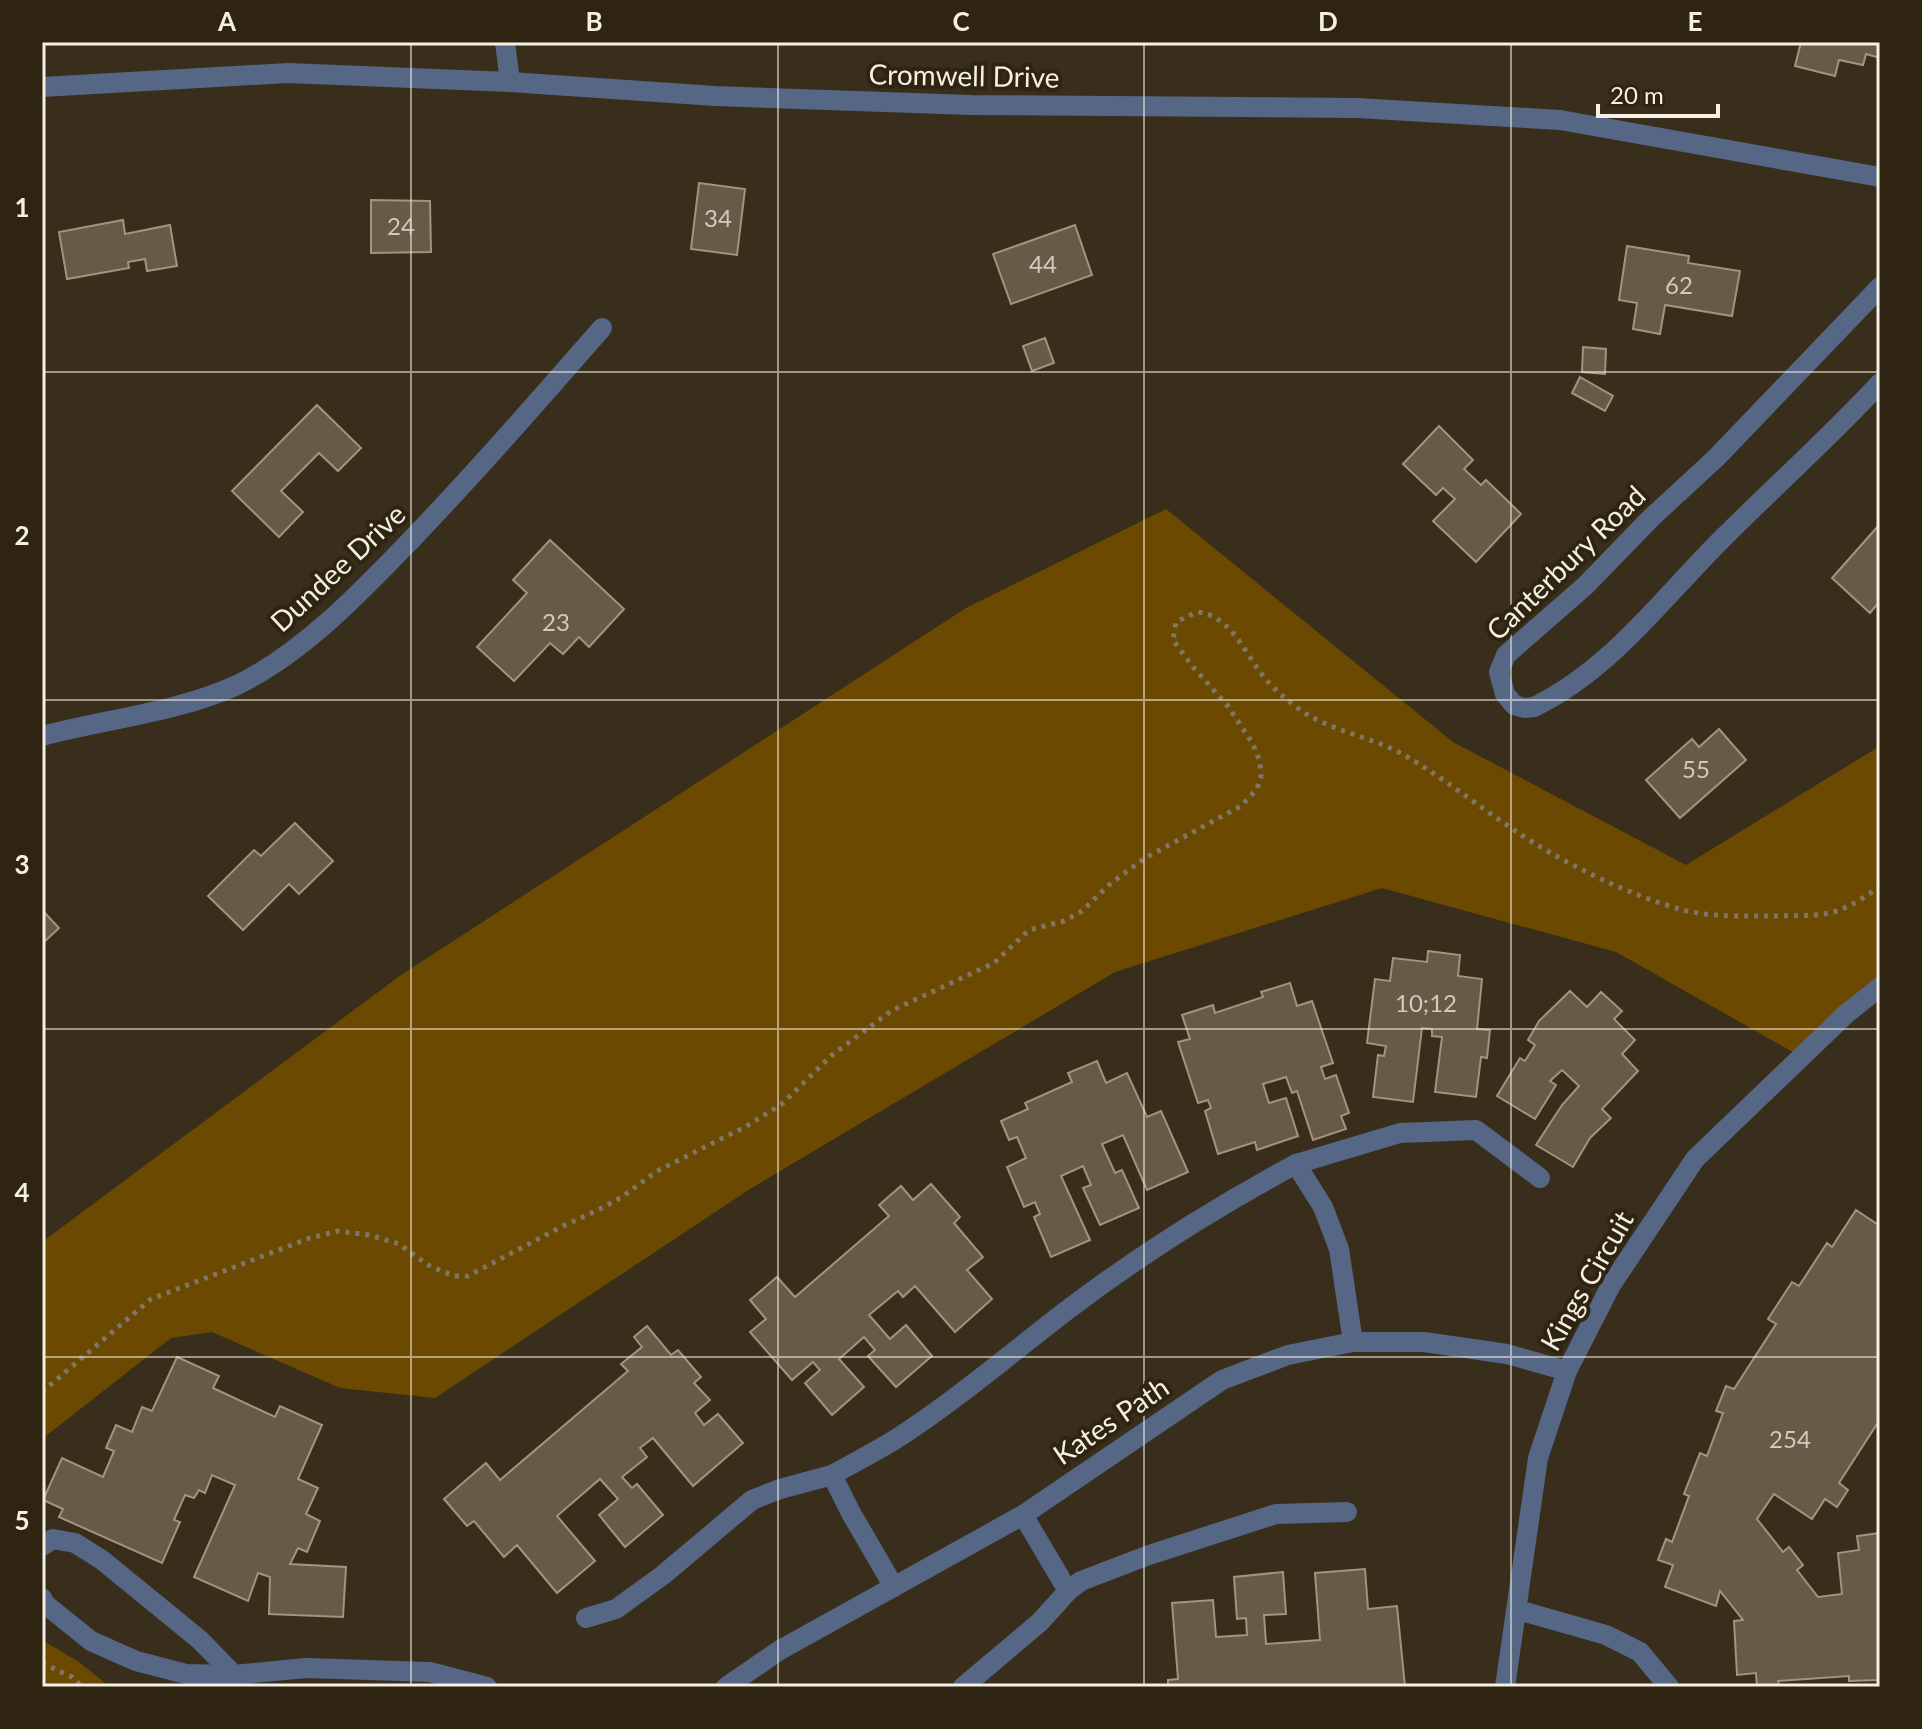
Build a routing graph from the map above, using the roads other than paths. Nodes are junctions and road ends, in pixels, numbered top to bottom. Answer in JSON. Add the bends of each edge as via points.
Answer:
{"nodes":[{"id":1,"x":505,"y":42,"type":"edge"},
{"id":2,"x":510,"y":82,"type":"junction"},
{"id":3,"x":42,"y":87,"type":"edge"},
{"id":4,"x":1880,"y":177,"type":"edge"},
{"id":5,"x":1880,"y":287,"type":"edge"},
{"id":6,"x":602,"y":328,"type":"dead end"},
{"id":7,"x":1880,"y":383,"type":"edge"},
{"id":8,"x":42,"y":736,"type":"edge"},
{"id":9,"x":1880,"y":987,"type":"edge"},
{"id":10,"x":1296,"y":1164,"type":"junction"},
{"id":11,"x":1540,"y":1178,"type":"dead end"},
{"id":12,"x":1353,"y":1342,"type":"junction"},
{"id":13,"x":1567,"y":1371,"type":"junction"},
{"id":14,"x":832,"y":1475,"type":"junction"},
{"id":15,"x":1347,"y":1512,"type":"dead end"},
{"id":16,"x":1023,"y":1515,"type":"junction"},
{"id":17,"x":42,"y":1546,"type":"edge"},
{"id":18,"x":894,"y":1587,"type":"junction"},
{"id":19,"x":1068,"y":1591,"type":"junction"},
{"id":20,"x":42,"y":1598,"type":"edge"},
{"id":21,"x":1518,"y":1610,"type":"junction"},
{"id":22,"x":586,"y":1618,"type":"dead end"},
{"id":23,"x":234,"y":1675,"type":"junction"},
{"id":24,"x":487,"y":1687,"type":"edge"},
{"id":25,"x":726,"y":1687,"type":"edge"},
{"id":26,"x":963,"y":1687,"type":"edge"},
{"id":27,"x":1505,"y":1687,"type":"edge"},
{"id":28,"x":1669,"y":1687,"type":"edge"}],
"edges":[{"from":1,"to":2,"type":"street"},
{"from":2,"to":3,"type":"street","name":"Cromwell Drive","via":[[288,73]]},
{"from":2,"to":4,"type":"street","name":"Cromwell Drive","via":[[715,96],[1357,108],[1560,120]]},
{"from":5,"to":7,"type":"street","name":"Canterbury Road","via":[[1716,458],[1506,655],[1499,672],[1514,705],[1534,707],[1600,666]]},
{"from":6,"to":8,"type":"street","name":"Dundee Drive","via":[[371,582],[289,654],[235,685],[168,710]]},
{"from":9,"to":13,"type":"street","name":"Kings Circuit","via":[[1695,1159],[1611,1285]]},
{"from":10,"to":11,"type":"street","via":[[1400,1133],[1476,1130]]},
{"from":10,"to":12,"type":"street","via":[[1323,1207],[1339,1249]]},
{"from":10,"to":14,"type":"street","via":[[1222,1204],[1066,1311],[895,1440]]},
{"from":12,"to":13,"type":"street","name":"Kates Path","via":[[1424,1342],[1507,1354]]},
{"from":12,"to":16,"type":"street","name":"Kates Path","via":[[1288,1355],[1222,1380]]},
{"from":13,"to":21,"type":"street","name":"Kings Circuit","via":[[1538,1458]]},
{"from":14,"to":18,"type":"street"},
{"from":14,"to":22,"type":"street","via":[[752,1500],[616,1609]]},
{"from":15,"to":19,"type":"street","via":[[1276,1514],[1149,1555]]},
{"from":16,"to":18,"type":"street","name":"Kates Path"},
{"from":16,"to":19,"type":"street"},
{"from":17,"to":23,"type":"street","via":[[53,1539],[75,1543],[102,1560],[200,1640]]},
{"from":18,"to":25,"type":"street","name":"Kates Path","via":[[780,1650]]},
{"from":19,"to":26,"type":"street"},
{"from":20,"to":23,"type":"street","via":[[91,1641],[136,1661],[186,1674]]},
{"from":21,"to":27,"type":"street","name":"Kings Circuit"},
{"from":21,"to":28,"type":"street","via":[[1606,1635],[1640,1652]]},
{"from":23,"to":24,"type":"street","via":[[306,1668],[430,1672]]}]}
